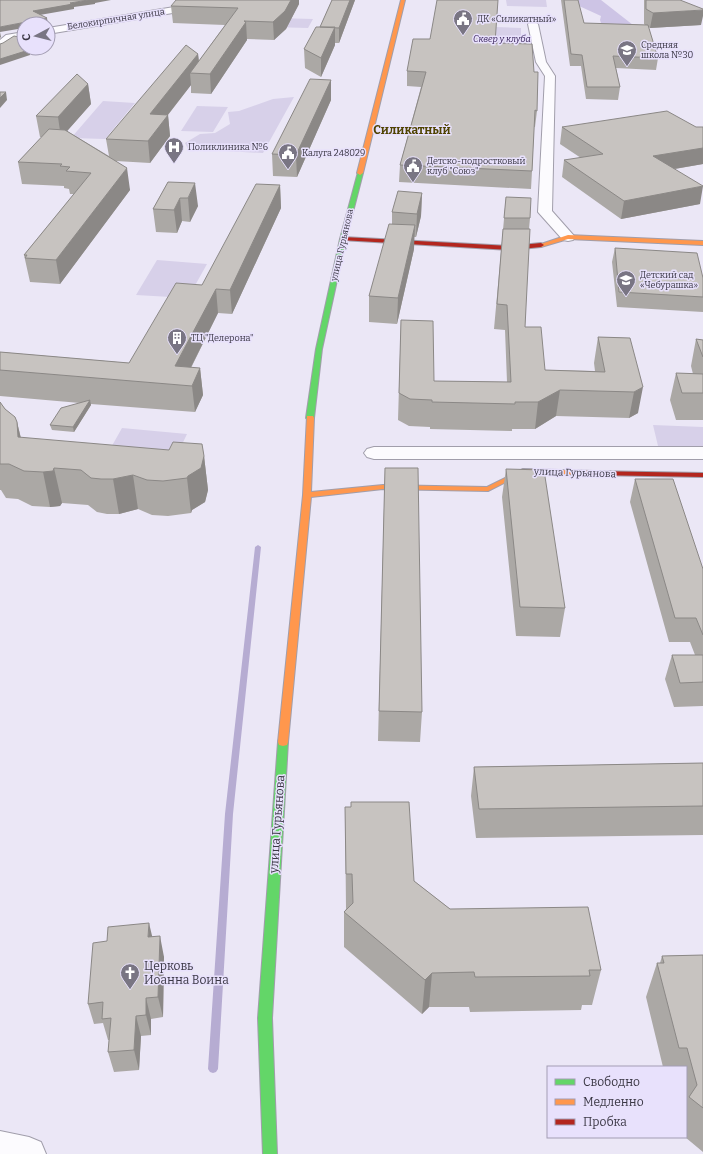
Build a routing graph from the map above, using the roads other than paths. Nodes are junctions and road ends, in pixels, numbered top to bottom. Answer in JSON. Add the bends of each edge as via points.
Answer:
{"nodes":[{"id":1,"x":232,"y":0,"type":"edge"},
{"id":2,"x":403,"y":0,"type":"edge"},
{"id":3,"x":534,"y":24,"type":"dead end"},
{"id":4,"x":56,"y":29,"type":"edge"},
{"id":5,"x":16,"y":36,"type":"edge"},
{"id":6,"x":0,"y":45,"type":"edge"},
{"id":7,"x":568,"y":237,"type":"junction"},
{"id":8,"x":342,"y":239,"type":"junction"},
{"id":9,"x":703,"y":243,"type":"edge"},
{"id":10,"x":374,"y":453,"type":"dead end"},
{"id":11,"x":703,"y":453,"type":"edge"},
{"id":12,"x":703,"y":476,"type":"edge"},
{"id":13,"x":307,"y":495,"type":"junction"},
{"id":14,"x":0,"y":1148,"type":"edge"},
{"id":15,"x":29,"y":1154,"type":"edge"},
{"id":16,"x":270,"y":1154,"type":"edge"}],
"edges":[{"from":1,"to":4,"type":"street","name":"Белокирпичная улица"},
{"from":2,"to":8,"type":"street","name":"улица Гурьянова"},
{"from":3,"to":7,"type":"street","via":[[541,62],[550,76],[545,212]]},
{"from":5,"to":6,"type":"street","via":[[9,37]]},
{"from":7,"to":8,"type":"street","via":[[537,246],[511,248]]},
{"from":7,"to":9,"type":"street"},
{"from":8,"to":13,"type":"street","name":"улица Гурьянова","via":[[319,349],[309,427]]},
{"from":10,"to":11,"type":"street"},
{"from":12,"to":13,"type":"street","name":"улица Гурьянова","via":[[523,471],[488,489],[384,487]]},
{"from":13,"to":16,"type":"street","name":"улица Гурьянова","via":[[281,762],[265,1018]]},
{"from":14,"to":15,"type":"street"}]}
